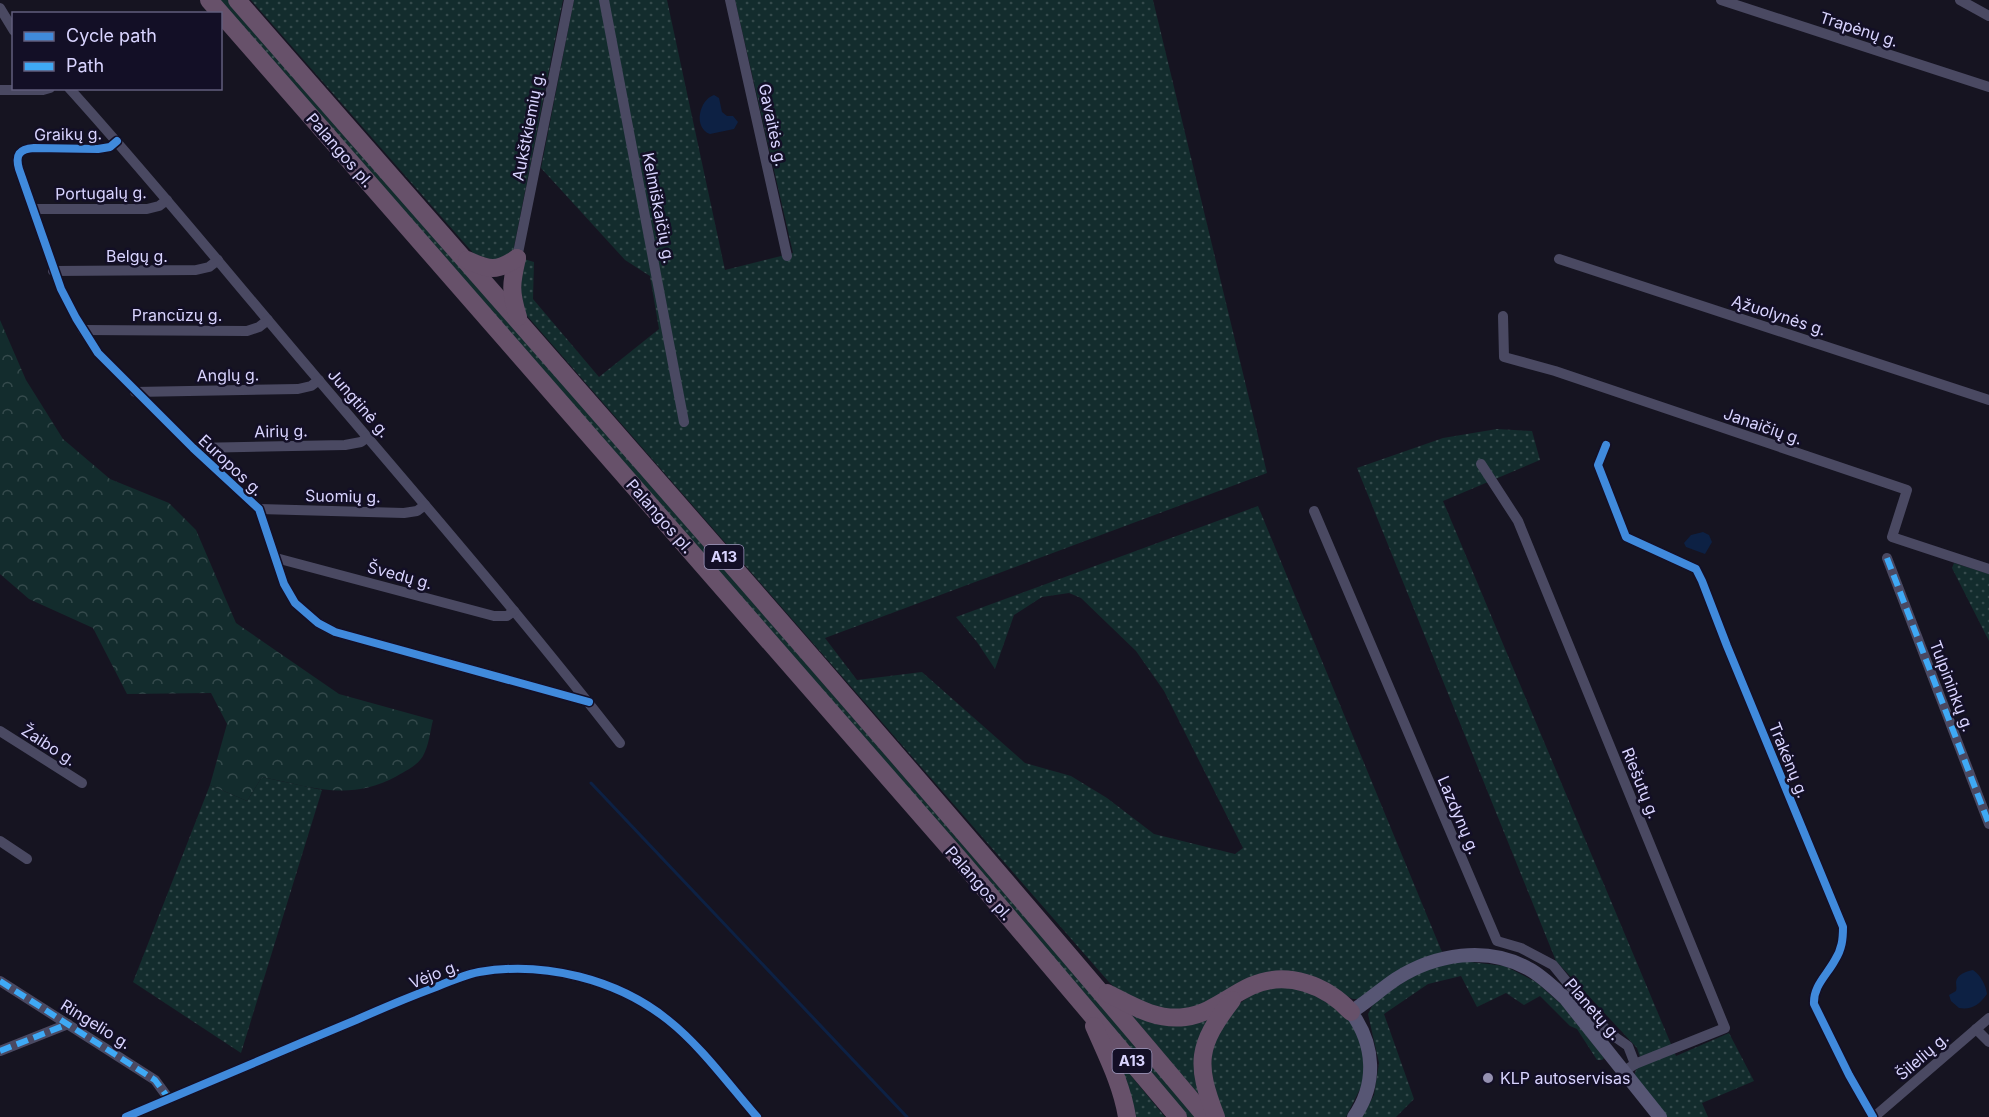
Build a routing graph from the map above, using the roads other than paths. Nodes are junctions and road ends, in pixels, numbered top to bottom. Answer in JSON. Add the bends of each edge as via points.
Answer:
{"nodes":[{"id":1,"x":209,"y":0,"type":"edge"},
{"id":2,"x":237,"y":0,"type":"edge"},
{"id":3,"x":569,"y":0,"type":"edge"},
{"id":4,"x":604,"y":0,"type":"edge"},
{"id":5,"x":730,"y":0,"type":"edge"},
{"id":6,"x":1721,"y":0,"type":"edge"},
{"id":7,"x":1960,"y":0,"type":"edge"},
{"id":8,"x":0,"y":8,"type":"edge"},
{"id":9,"x":219,"y":12,"type":"edge"},
{"id":10,"x":222,"y":15,"type":"edge"},
{"id":11,"x":1989,"y":16,"type":"edge"},
{"id":12,"x":8,"y":29,"type":"edge"},
{"id":13,"x":1989,"y":87,"type":"edge"},
{"id":14,"x":12,"y":90,"type":"edge"},
{"id":15,"x":43,"y":90,"type":"edge"},
{"id":16,"x":71,"y":90,"type":"edge"},
{"id":17,"x":117,"y":141,"type":"junction"},
{"id":18,"x":19,"y":153,"type":"joint"},
{"id":19,"x":166,"y":200,"type":"junction"},
{"id":20,"x":33,"y":209,"type":"junction"},
{"id":21,"x":787,"y":256,"type":"dead end"},
{"id":22,"x":462,"y":258,"type":"junction"},
{"id":23,"x":517,"y":258,"type":"junction"},
{"id":24,"x":1559,"y":259,"type":"dead end"},
{"id":25,"x":218,"y":260,"type":"junction"},
{"id":26,"x":53,"y":271,"type":"junction"},
{"id":27,"x":1503,"y":316,"type":"dead end"},
{"id":28,"x":268,"y":320,"type":"junction"},
{"id":29,"x":521,"y":324,"type":"junction"},
{"id":30,"x":83,"y":330,"type":"junction"},
{"id":31,"x":319,"y":380,"type":"junction"},
{"id":32,"x":135,"y":392,"type":"junction"},
{"id":33,"x":1989,"y":400,"type":"edge"},
{"id":34,"x":684,"y":422,"type":"dead end"},
{"id":35,"x":368,"y":437,"type":"junction"},
{"id":36,"x":1606,"y":445,"type":"dead end"},
{"id":37,"x":193,"y":448,"type":"junction"},
{"id":38,"x":1481,"y":464,"type":"dead end"},
{"id":39,"x":424,"y":505,"type":"junction"},
{"id":40,"x":260,"y":509,"type":"junction"},
{"id":41,"x":1314,"y":511,"type":"dead end"},
{"id":42,"x":276,"y":558,"type":"junction"},
{"id":43,"x":1887,"y":558,"type":"dead end"},
{"id":44,"x":1989,"y":569,"type":"edge"},
{"id":45,"x":514,"y":611,"type":"junction"},
{"id":46,"x":589,"y":702,"type":"junction"},
{"id":47,"x":0,"y":731,"type":"edge"},
{"id":48,"x":620,"y":742,"type":"dead end"},
{"id":49,"x":81,"y":783,"type":"dead end"},
{"id":50,"x":1989,"y":824,"type":"edge"},
{"id":51,"x":0,"y":841,"type":"edge"},
{"id":52,"x":27,"y":859,"type":"dead end"},
{"id":53,"x":0,"y":981,"type":"edge"},
{"id":54,"x":1099,"y":989,"type":"junction"},
{"id":55,"x":1236,"y":996,"type":"junction"},
{"id":56,"x":1085,"y":1006,"type":"junction"},
{"id":57,"x":1351,"y":1012,"type":"junction"},
{"id":58,"x":1989,"y":1018,"type":"edge"},
{"id":59,"x":68,"y":1024,"type":"junction"},
{"id":60,"x":1976,"y":1029,"type":"junction"},
{"id":61,"x":1989,"y":1042,"type":"edge"},
{"id":62,"x":0,"y":1051,"type":"edge"},
{"id":63,"x":1629,"y":1067,"type":"junction"},
{"id":64,"x":170,"y":1099,"type":"junction"},
{"id":65,"x":126,"y":1117,"type":"edge"},
{"id":66,"x":757,"y":1117,"type":"edge"},
{"id":67,"x":1127,"y":1117,"type":"edge"},
{"id":68,"x":1178,"y":1117,"type":"edge"},
{"id":69,"x":1206,"y":1117,"type":"edge"},
{"id":70,"x":1216,"y":1117,"type":"edge"},
{"id":71,"x":1354,"y":1117,"type":"edge"},
{"id":72,"x":1660,"y":1117,"type":"edge"},
{"id":73,"x":1874,"y":1117,"type":"edge"}],
"edges":[{"from":1,"to":9,"type":"highway","name":"Palangos pl.","number":"A13"},
{"from":2,"to":22,"type":"highway","name":"Palangos pl.","number":"A13"},
{"from":3,"to":23,"type":"street","name":"Aukštkiemių g."},
{"from":4,"to":34,"type":"street","name":"Kelmiškaičių g."},
{"from":5,"to":21,"type":"street","name":"Gavaitės g."},
{"from":6,"to":13,"type":"street","name":"Trapėnų g."},
{"from":7,"to":11,"type":"street"},
{"from":8,"to":12,"type":"street"},
{"from":10,"to":56,"type":"highway","name":"Palangos pl.","number":"A13"},
{"from":14,"to":15,"type":"street"},
{"from":16,"to":17,"type":"street","name":"Jungtinė g."},
{"from":17,"to":18,"type":"street","name":"Graikų g.","via":[[98,149],[26,148]]},
{"from":17,"to":19,"type":"street","name":"Jungtinė g."},
{"from":18,"to":20,"type":"street","name":"Europos g.","via":[[16,160]]},
{"from":19,"to":20,"type":"street","name":"Portugalų g.","via":[[147,209]]},
{"from":19,"to":25,"type":"street","name":"Jungtinė g."},
{"from":20,"to":26,"type":"street","name":"Europos g."},
{"from":22,"to":23,"type":"highway","via":[[494,269]]},
{"from":22,"to":29,"type":"highway","name":"Palangos pl.","number":"A13"},
{"from":23,"to":29,"type":"highway","via":[[511,294]]},
{"from":24,"to":33,"type":"street","name":"Ąžuolynės g."},
{"from":25,"to":26,"type":"street","name":"Belgų g.","via":[[196,270]]},
{"from":25,"to":28,"type":"street","name":"Jungtinė g."},
{"from":26,"to":30,"type":"street","name":"Europos g."},
{"from":27,"to":44,"type":"street","name":"Janaičių g.","via":[[1504,357],[1907,490],[1892,537]]},
{"from":28,"to":30,"type":"street","name":"Prancūzų g.","via":[[247,331]]},
{"from":28,"to":31,"type":"street","name":"Jungtinė g."},
{"from":29,"to":54,"type":"highway","name":"Palangos pl.","number":"A13"},
{"from":30,"to":32,"type":"street","name":"Europos g.","via":[[98,353]]},
{"from":31,"to":32,"type":"street","name":"Anglų g.","via":[[298,389]]},
{"from":31,"to":35,"type":"street","name":"Jungtinė g."},
{"from":32,"to":37,"type":"street","name":"Europos g."},
{"from":35,"to":37,"type":"street","name":"Airių g.","via":[[345,445]]},
{"from":35,"to":39,"type":"street","name":"Jungtinė g."},
{"from":36,"to":73,"type":"street","name":"Trakėnų g.","via":[[1598,465],[1626,537],[1696,569],[1702,580],[1843,927],[1836,960],[1816,988],[1814,1004]]},
{"from":37,"to":40,"type":"street","name":"Europos g."},
{"from":38,"to":63,"type":"street","name":"Riešutų g.","via":[[1518,521],[1725,1028]]},
{"from":39,"to":40,"type":"street","name":"Suomių g.","via":[[404,513]]},
{"from":39,"to":45,"type":"street","name":"Jungtinė g."},
{"from":40,"to":42,"type":"street","name":"Europos g."},
{"from":41,"to":63,"type":"street","name":"Lazdynų g.","via":[[1497,941],[1521,948],[1553,965],[1608,1032],[1628,1046]]},
{"from":42,"to":45,"type":"street","name":"Švedų g.","via":[[494,616],[507,616]]},
{"from":42,"to":46,"type":"street","name":"Europos g.","via":[[295,603],[335,632]]},
{"from":43,"to":50,"type":"street","name":"Tulpininkų g."},
{"from":45,"to":46,"type":"street","name":"Jungtinė g."},
{"from":46,"to":48,"type":"street","name":"Jungtinė g."},
{"from":47,"to":49,"type":"street","name":"Žaibo g."},
{"from":51,"to":52,"type":"street"},
{"from":53,"to":59,"type":"street","name":"Ringelio g."},
{"from":54,"to":55,"type":"highway","via":[[1149,1014],[1172,1017],[1205,1012]]},
{"from":54,"to":69,"type":"highway","name":"Palangos pl.","number":"A13"},
{"from":55,"to":57,"type":"highway","via":[[1260,983],[1293,980],[1325,990]]},
{"from":55,"to":70,"type":"highway","via":[[1205,1043],[1203,1076]]},
{"from":56,"to":67,"type":"highway","via":[[1114,1071]]},
{"from":56,"to":68,"type":"highway","name":"Palangos pl.","number":"A13"},
{"from":57,"to":63,"type":"main road","name":"Planetų g.","via":[[1397,979],[1436,960],[1465,955],[1507,960],[1530,969],[1559,993]]},
{"from":57,"to":71,"type":"main road","via":[[1366,1039],[1371,1075],[1364,1102]]},
{"from":58,"to":60,"type":"street","name":"Šilelių g."},
{"from":59,"to":62,"type":"street"},
{"from":59,"to":64,"type":"street","name":"Ringelio g.","via":[[155,1080]]},
{"from":60,"to":61,"type":"street"},
{"from":60,"to":73,"type":"street","name":"Šilelių g."},
{"from":63,"to":72,"type":"main road","name":"Planetų g."},
{"from":64,"to":65,"type":"street","name":"Vėjo g."},
{"from":64,"to":66,"type":"street","name":"Vėjo g.","via":[[464,976],[519,970],[564,973],[600,982],[630,996],[682,1032]]}]}
